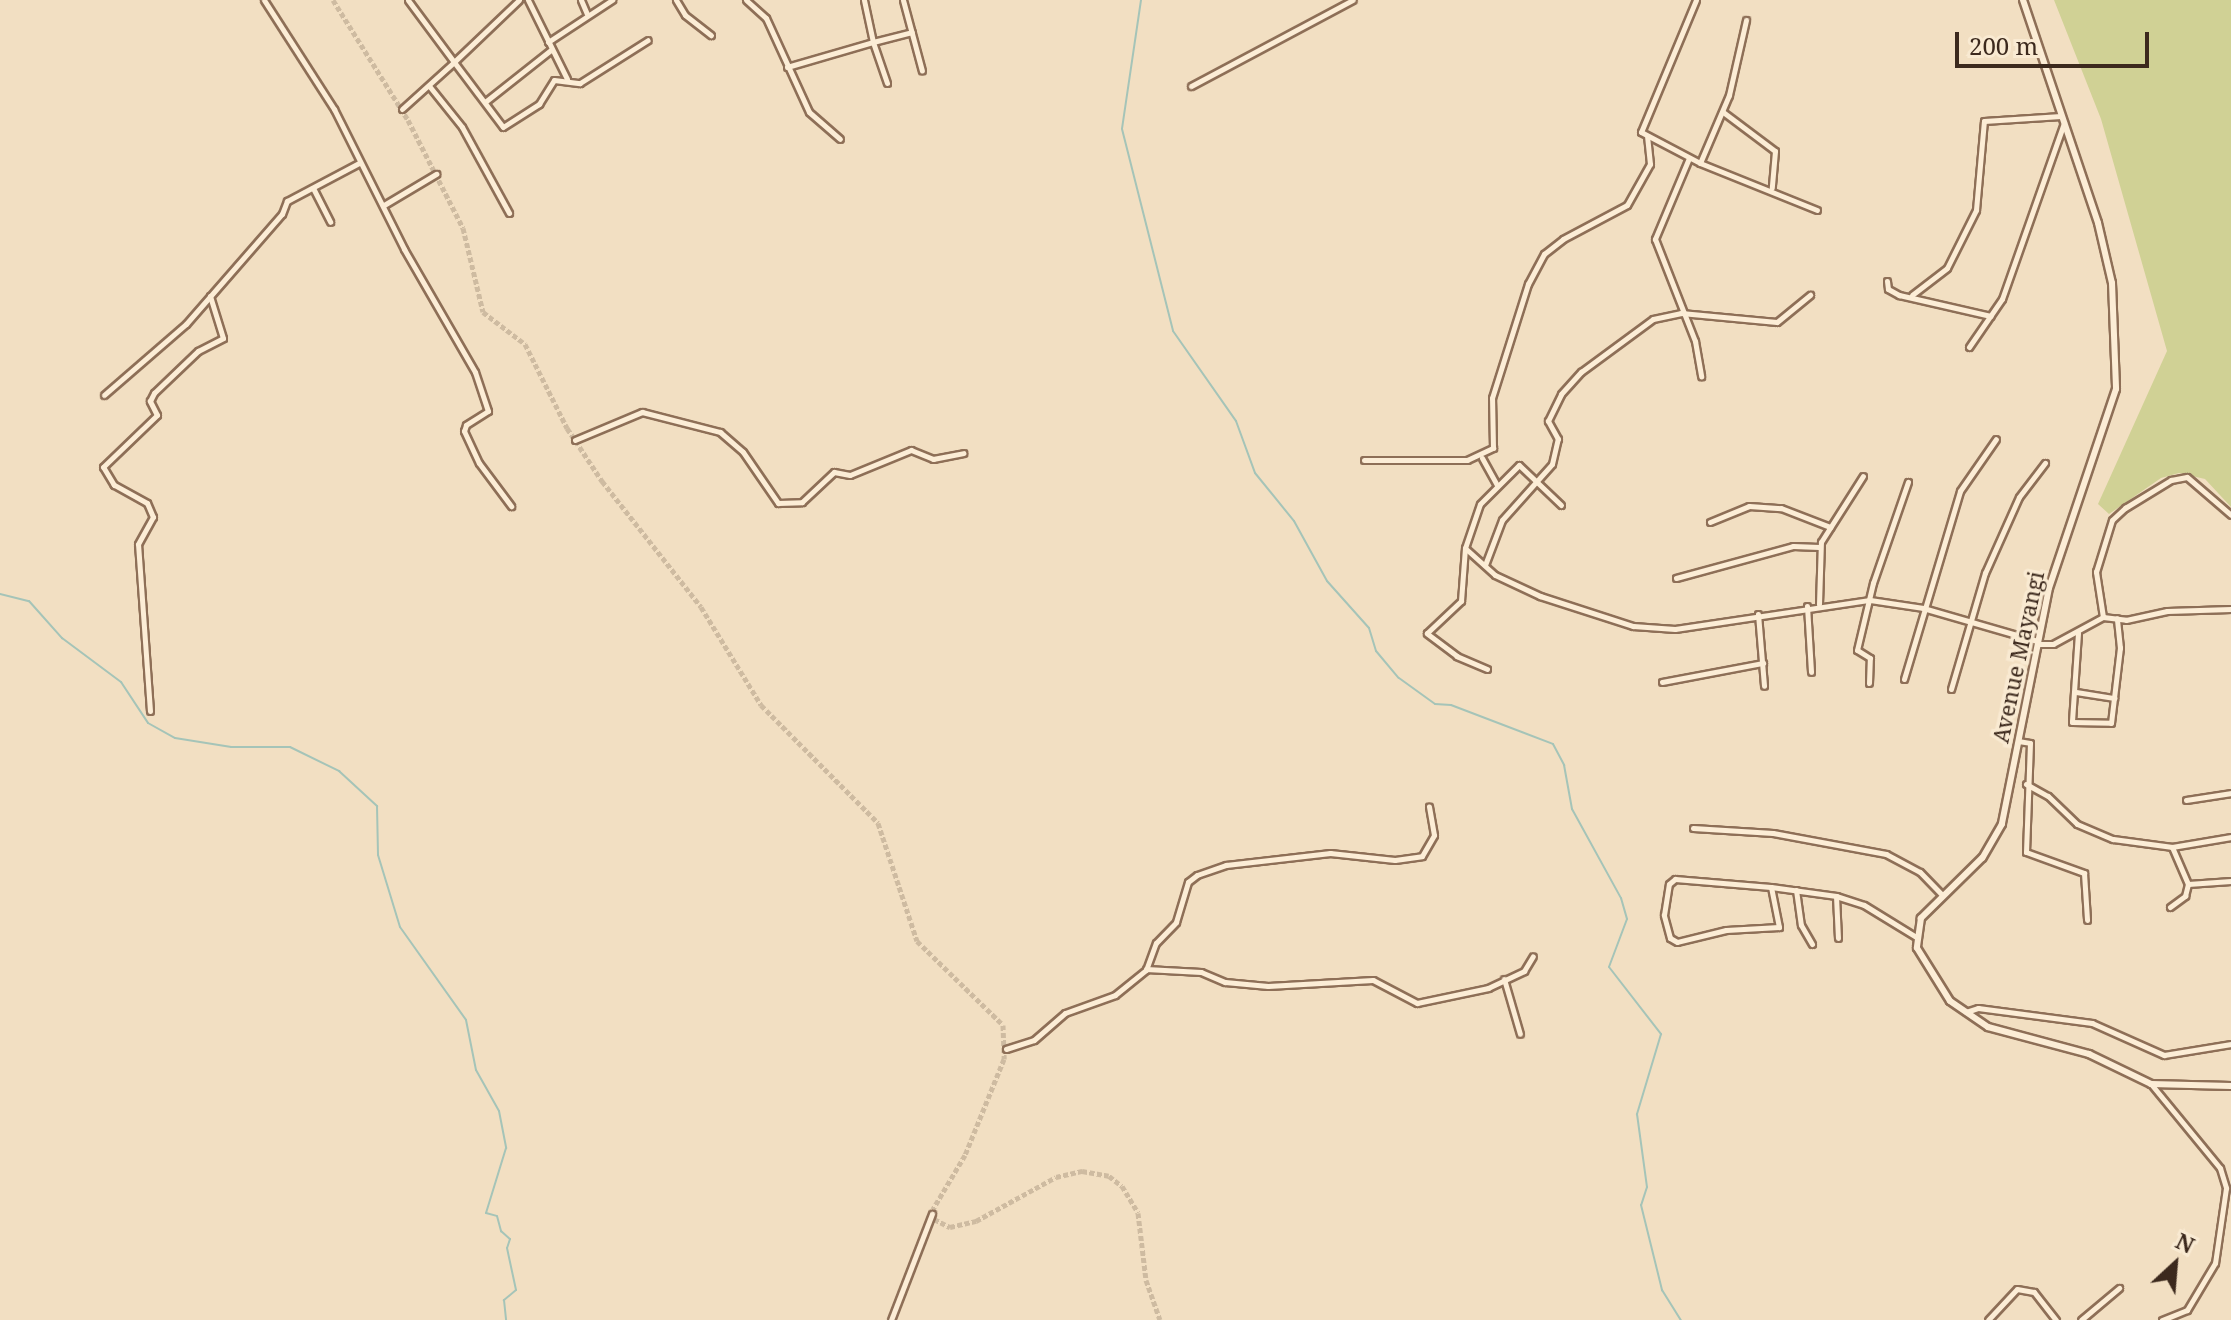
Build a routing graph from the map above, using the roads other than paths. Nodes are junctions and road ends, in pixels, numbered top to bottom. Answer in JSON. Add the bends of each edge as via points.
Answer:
{"nodes":[{"id":1,"x":264,"y":0,"type":"edge"},
{"id":2,"x":408,"y":0,"type":"edge"},
{"id":3,"x":519,"y":0,"type":"edge"},
{"id":4,"x":528,"y":0,"type":"edge"},
{"id":5,"x":581,"y":0,"type":"edge"},
{"id":6,"x":612,"y":0,"type":"edge"},
{"id":7,"x":676,"y":0,"type":"edge"},
{"id":8,"x":746,"y":0,"type":"edge"},
{"id":9,"x":864,"y":0,"type":"edge"},
{"id":10,"x":903,"y":0,"type":"edge"},
{"id":11,"x":1353,"y":0,"type":"edge"},
{"id":12,"x":1696,"y":0,"type":"edge"},
{"id":13,"x":2023,"y":0,"type":"edge"},
{"id":14,"x":587,"y":14,"type":"junction"},
{"id":15,"x":1746,"y":20,"type":"dead end"},
{"id":16,"x":912,"y":32,"type":"junction"},
{"id":17,"x":711,"y":35,"type":"dead end"},
{"id":18,"x":648,"y":40,"type":"dead end"},
{"id":19,"x":548,"y":42,"type":"junction"},
{"id":20,"x":873,"y":42,"type":"junction"},
{"id":21,"x":552,"y":49,"type":"junction"},
{"id":22,"x":454,"y":62,"type":"junction"},
{"id":23,"x":787,"y":67,"type":"junction"},
{"id":24,"x":922,"y":71,"type":"dead end"},
{"id":25,"x":568,"y":79,"type":"junction"},
{"id":26,"x":887,"y":83,"type":"dead end"},
{"id":27,"x":1191,"y":86,"type":"dead end"},
{"id":28,"x":430,"y":87,"type":"junction"},
{"id":29,"x":485,"y":102,"type":"junction"},
{"id":30,"x":402,"y":109,"type":"dead end"},
{"id":31,"x":1723,"y":112,"type":"junction"},
{"id":32,"x":2062,"y":119,"type":"junction"},
{"id":33,"x":1647,"y":137,"type":"junction"},
{"id":34,"x":840,"y":139,"type":"dead end"},
{"id":35,"x":1689,"y":158,"type":"junction"},
{"id":36,"x":359,"y":163,"type":"junction"},
{"id":37,"x":1700,"y":163,"type":"junction"},
{"id":38,"x":436,"y":174,"type":"dead end"},
{"id":39,"x":313,"y":188,"type":"junction"},
{"id":40,"x":1772,"y":188,"type":"junction"},
{"id":41,"x":384,"y":205,"type":"junction"},
{"id":42,"x":1817,"y":210,"type":"dead end"},
{"id":43,"x":509,"y":213,"type":"dead end"},
{"id":44,"x":330,"y":222,"type":"dead end"},
{"id":45,"x":1887,"y":281,"type":"dead end"},
{"id":46,"x":1810,"y":295,"type":"dead end"},
{"id":47,"x":1912,"y":295,"type":"junction"},
{"id":48,"x":210,"y":296,"type":"junction"},
{"id":49,"x":1681,"y":313,"type":"junction"},
{"id":50,"x":1991,"y":316,"type":"junction"},
{"id":51,"x":1969,"y":347,"type":"dead end"},
{"id":52,"x":1701,"y":376,"type":"dead end"},
{"id":53,"x":104,"y":395,"type":"dead end"},
{"id":54,"x":1996,"y":439,"type":"dead end"},
{"id":55,"x":575,"y":440,"type":"dead end"},
{"id":56,"x":963,"y":453,"type":"dead end"},
{"id":57,"x":1482,"y":458,"type":"junction"},
{"id":58,"x":1364,"y":460,"type":"dead end"},
{"id":59,"x":2045,"y":463,"type":"dead end"},
{"id":60,"x":1863,"y":476,"type":"dead end"},
{"id":61,"x":1539,"y":482,"type":"junction"},
{"id":62,"x":1908,"y":482,"type":"dead end"},
{"id":63,"x":1497,"y":485,"type":"junction"},
{"id":64,"x":1561,"y":505,"type":"dead end"},
{"id":65,"x":511,"y":506,"type":"dead end"},
{"id":66,"x":2231,"y":515,"type":"edge"},
{"id":67,"x":1710,"y":522,"type":"dead end"},
{"id":68,"x":1831,"y":527,"type":"junction"},
{"id":69,"x":1819,"y":547,"type":"junction"},
{"id":70,"x":1465,"y":548,"type":"junction"},
{"id":71,"x":1485,"y":565,"type":"junction"},
{"id":72,"x":1676,"y":578,"type":"dead end"},
{"id":73,"x":1870,"y":600,"type":"junction"},
{"id":74,"x":1819,"y":604,"type":"junction"},
{"id":75,"x":1807,"y":606,"type":"junction"},
{"id":76,"x":1923,"y":608,"type":"junction"},
{"id":77,"x":2231,"y":609,"type":"edge"},
{"id":78,"x":1758,"y":614,"type":"junction"},
{"id":79,"x":2103,"y":617,"type":"junction"},
{"id":80,"x":2117,"y":618,"type":"junction"},
{"id":81,"x":1972,"y":624,"type":"junction"},
{"id":82,"x":2078,"y":633,"type":"junction"},
{"id":83,"x":2037,"y":642,"type":"junction"},
{"id":84,"x":1763,"y":663,"type":"junction"},
{"id":85,"x":1487,"y":669,"type":"dead end"},
{"id":86,"x":1811,"y":672,"type":"dead end"},
{"id":87,"x":1904,"y":679,"type":"dead end"},
{"id":88,"x":1662,"y":682,"type":"dead end"},
{"id":89,"x":1869,"y":683,"type":"dead end"},
{"id":90,"x":1764,"y":686,"type":"dead end"},
{"id":91,"x":1951,"y":689,"type":"dead end"},
{"id":92,"x":2076,"y":692,"type":"junction"},
{"id":93,"x":2115,"y":698,"type":"junction"},
{"id":94,"x":150,"y":711,"type":"dead end"},
{"id":95,"x":2018,"y":741,"type":"junction"},
{"id":96,"x":2026,"y":784,"type":"junction"},
{"id":97,"x":2231,"y":793,"type":"edge"},
{"id":98,"x":2186,"y":800,"type":"dead end"},
{"id":99,"x":1429,"y":806,"type":"dead end"},
{"id":100,"x":1693,"y":828,"type":"dead end"},
{"id":101,"x":2231,"y":837,"type":"edge"},
{"id":102,"x":2172,"y":847,"type":"junction"},
{"id":103,"x":2231,"y":881,"type":"edge"},
{"id":104,"x":2188,"y":884,"type":"junction"},
{"id":105,"x":1771,"y":887,"type":"junction"},
{"id":106,"x":1796,"y":890,"type":"junction"},
{"id":107,"x":1942,"y":895,"type":"junction"},
{"id":108,"x":1836,"y":896,"type":"junction"},
{"id":109,"x":2170,"y":907,"type":"dead end"},
{"id":110,"x":2087,"y":920,"type":"dead end"},
{"id":111,"x":1916,"y":937,"type":"junction"},
{"id":112,"x":1838,"y":938,"type":"dead end"},
{"id":113,"x":1812,"y":944,"type":"dead end"},
{"id":114,"x":1533,"y":956,"type":"dead end"},
{"id":115,"x":1146,"y":969,"type":"junction"},
{"id":116,"x":1504,"y":979,"type":"junction"},
{"id":117,"x":1965,"y":1013,"type":"junction"},
{"id":118,"x":1520,"y":1034,"type":"dead end"},
{"id":119,"x":2231,"y":1044,"type":"edge"},
{"id":120,"x":1006,"y":1049,"type":"dead end"},
{"id":121,"x":2151,"y":1084,"type":"junction"},
{"id":122,"x":2231,"y":1086,"type":"edge"},
{"id":123,"x":932,"y":1214,"type":"dead end"},
{"id":124,"x":2119,"y":1288,"type":"dead end"},
{"id":125,"x":2181,"y":1317,"type":"edge"},
{"id":126,"x":891,"y":1320,"type":"edge"},
{"id":127,"x":1988,"y":1320,"type":"edge"},
{"id":128,"x":2056,"y":1320,"type":"edge"},
{"id":129,"x":2081,"y":1320,"type":"edge"},
{"id":130,"x":2162,"y":1320,"type":"edge"}],
"edges":[{"from":1,"to":36,"type":"street","via":[[329,100]]},
{"from":2,"to":22,"type":"street"},
{"from":3,"to":22,"type":"street"},
{"from":4,"to":19,"type":"street"},
{"from":5,"to":14,"type":"street"},
{"from":6,"to":14,"type":"street"},
{"from":7,"to":17,"type":"street","via":[[685,15]]},
{"from":8,"to":23,"type":"street","via":[[766,18]]},
{"from":9,"to":20,"type":"street"},
{"from":10,"to":16,"type":"street"},
{"from":11,"to":27,"type":"street"},
{"from":12,"to":33,"type":"street","via":[[1647,111],[1641,130]]},
{"from":13,"to":32,"type":"street","name":"Avenue Mayangi"},
{"from":14,"to":19,"type":"street"},
{"from":15,"to":31,"type":"street"},
{"from":16,"to":20,"type":"street"},
{"from":16,"to":24,"type":"street"},
{"from":18,"to":25,"type":"street","via":[[580,83]]},
{"from":19,"to":21,"type":"street"},
{"from":20,"to":23,"type":"street"},
{"from":20,"to":26,"type":"street"},
{"from":21,"to":25,"type":"street"},
{"from":21,"to":29,"type":"street"},
{"from":22,"to":28,"type":"street"},
{"from":22,"to":29,"type":"street"},
{"from":23,"to":34,"type":"street","via":[[809,112]]},
{"from":25,"to":29,"type":"street","via":[[554,80],[539,104],[507,127]]},
{"from":28,"to":30,"type":"street"},
{"from":28,"to":43,"type":"street","via":[[462,127]]},
{"from":31,"to":37,"type":"street"},
{"from":31,"to":40,"type":"street","via":[[1775,151]]},
{"from":32,"to":47,"type":"street","via":[[1984,121],[1976,210],[1947,268]]},
{"from":32,"to":50,"type":"street","via":[[2002,299]]},
{"from":32,"to":83,"type":"street","name":"Avenue Mayangi","via":[[2112,283],[2117,378],[2057,560]]},
{"from":33,"to":35,"type":"street"},
{"from":33,"to":57,"type":"street","via":[[1650,164],[1627,205],[1544,254],[1528,284],[1492,398],[1495,444]]},
{"from":35,"to":37,"type":"street"},
{"from":35,"to":49,"type":"street","via":[[1655,232]]},
{"from":36,"to":39,"type":"street"},
{"from":36,"to":41,"type":"street"},
{"from":37,"to":40,"type":"street"},
{"from":38,"to":41,"type":"street"},
{"from":39,"to":44,"type":"street"},
{"from":39,"to":48,"type":"street","via":[[287,201],[282,214]]},
{"from":40,"to":42,"type":"street"},
{"from":41,"to":65,"type":"street","via":[[475,372],[488,411],[464,431],[479,463]]},
{"from":45,"to":47,"type":"street","via":[[1888,290]]},
{"from":46,"to":49,"type":"street","via":[[1777,322]]},
{"from":47,"to":50,"type":"street"},
{"from":48,"to":53,"type":"street"},
{"from":48,"to":94,"type":"street","via":[[223,336],[198,351],[154,393],[150,401],[157,415],[103,467],[114,485],[147,503],[153,517],[138,544]]},
{"from":49,"to":52,"type":"street","via":[[1695,341]]},
{"from":49,"to":61,"type":"street","via":[[1653,319],[1567,386],[1548,421],[1558,439],[1556,454]]},
{"from":50,"to":51,"type":"street"},
{"from":54,"to":76,"type":"street","via":[[1961,487]]},
{"from":55,"to":56,"type":"street","via":[[642,412],[720,432],[743,452],[778,503],[802,502],[834,472],[850,475],[909,450],[933,459]]},
{"from":57,"to":58,"type":"street"},
{"from":57,"to":63,"type":"street"},
{"from":59,"to":81,"type":"street","via":[[2022,492],[2003,532]]},
{"from":60,"to":68,"type":"street"},
{"from":61,"to":63,"type":"street","via":[[1517,465]]},
{"from":61,"to":64,"type":"street"},
{"from":61,"to":71,"type":"street","via":[[1502,520]]},
{"from":62,"to":73,"type":"street"},
{"from":63,"to":70,"type":"street","via":[[1480,504]]},
{"from":66,"to":79,"type":"street","via":[[2187,477],[2171,480],[2125,508],[2112,520],[2096,572]]},
{"from":67,"to":68,"type":"street","via":[[1749,506],[1781,508]]},
{"from":68,"to":69,"type":"street"},
{"from":69,"to":72,"type":"street","via":[[1793,546]]},
{"from":69,"to":74,"type":"street"},
{"from":70,"to":71,"type":"street"},
{"from":70,"to":85,"type":"street","via":[[1461,601],[1427,633],[1457,656]]},
{"from":71,"to":78,"type":"street","via":[[1540,596],[1633,626],[1675,629]]},
{"from":73,"to":74,"type":"street"},
{"from":73,"to":76,"type":"street"},
{"from":73,"to":89,"type":"street","via":[[1857,650],[1870,658]]},
{"from":74,"to":75,"type":"street"},
{"from":75,"to":78,"type":"street"},
{"from":75,"to":86,"type":"street"},
{"from":76,"to":81,"type":"street"},
{"from":76,"to":87,"type":"street"},
{"from":77,"to":80,"type":"street"},
{"from":78,"to":84,"type":"street"},
{"from":79,"to":80,"type":"street"},
{"from":79,"to":82,"type":"street"},
{"from":80,"to":93,"type":"street"},
{"from":81,"to":83,"type":"street"},
{"from":81,"to":91,"type":"street"},
{"from":82,"to":83,"type":"street","via":[[2049,645]]},
{"from":82,"to":92,"type":"street"},
{"from":83,"to":95,"type":"street","name":"Avenue Mayangi"},
{"from":84,"to":88,"type":"street"},
{"from":84,"to":90,"type":"street"},
{"from":92,"to":93,"type":"street"},
{"from":92,"to":93,"type":"street","via":[[2072,722],[2111,723]]},
{"from":95,"to":96,"type":"street","via":[[2030,743]]},
{"from":95,"to":107,"type":"street","name":"Avenue Mayangi","via":[[1997,837]]},
{"from":96,"to":102,"type":"street","via":[[2084,828],[2123,841]]},
{"from":96,"to":110,"type":"street","via":[[2026,852],[2084,873]]},
{"from":97,"to":98,"type":"street"},
{"from":99,"to":115,"type":"street","via":[[1434,835],[1422,856],[1395,860],[1330,853],[1226,865],[1198,874],[1188,882],[1176,922],[1156,943]]},
{"from":100,"to":107,"type":"street","via":[[1773,833],[1886,854],[1920,872]]},
{"from":101,"to":102,"type":"street"},
{"from":102,"to":104,"type":"street"},
{"from":103,"to":104,"type":"street"},
{"from":104,"to":109,"type":"street","via":[[2185,896]]},
{"from":105,"to":105,"type":"street","via":[[1671,881],[1664,915],[1670,938],[1677,942],[1726,930],[1779,927]]},
{"from":105,"to":106,"type":"street"},
{"from":106,"to":108,"type":"street"},
{"from":106,"to":113,"type":"street","via":[[1801,925]]},
{"from":107,"to":111,"type":"street","name":"Avenue Mayangi","via":[[1921,918]]},
{"from":108,"to":111,"type":"street","via":[[1864,905]]},
{"from":108,"to":112,"type":"street"},
{"from":111,"to":117,"type":"street","via":[[1937,984]]},
{"from":114,"to":116,"type":"street","via":[[1524,971]]},
{"from":115,"to":116,"type":"street","via":[[1201,972],[1225,982],[1268,986],[1375,980],[1417,1003],[1462,997]]},
{"from":115,"to":120,"type":"street","via":[[1115,995],[1065,1013],[1034,1040]]},
{"from":116,"to":118,"type":"street"},
{"from":117,"to":119,"type":"street","via":[[1978,1008],[2092,1023],[2164,1055]]},
{"from":117,"to":121,"type":"street","via":[[1999,1032],[2089,1054]]},
{"from":121,"to":122,"type":"street"},
{"from":121,"to":125,"type":"street","via":[[2226,1180],[2219,1253]]},
{"from":123,"to":126,"type":"street"},
{"from":124,"to":129,"type":"street"},
{"from":125,"to":130,"type":"street"},
{"from":127,"to":128,"type":"street","via":[[2017,1289],[2034,1292]]}]}
